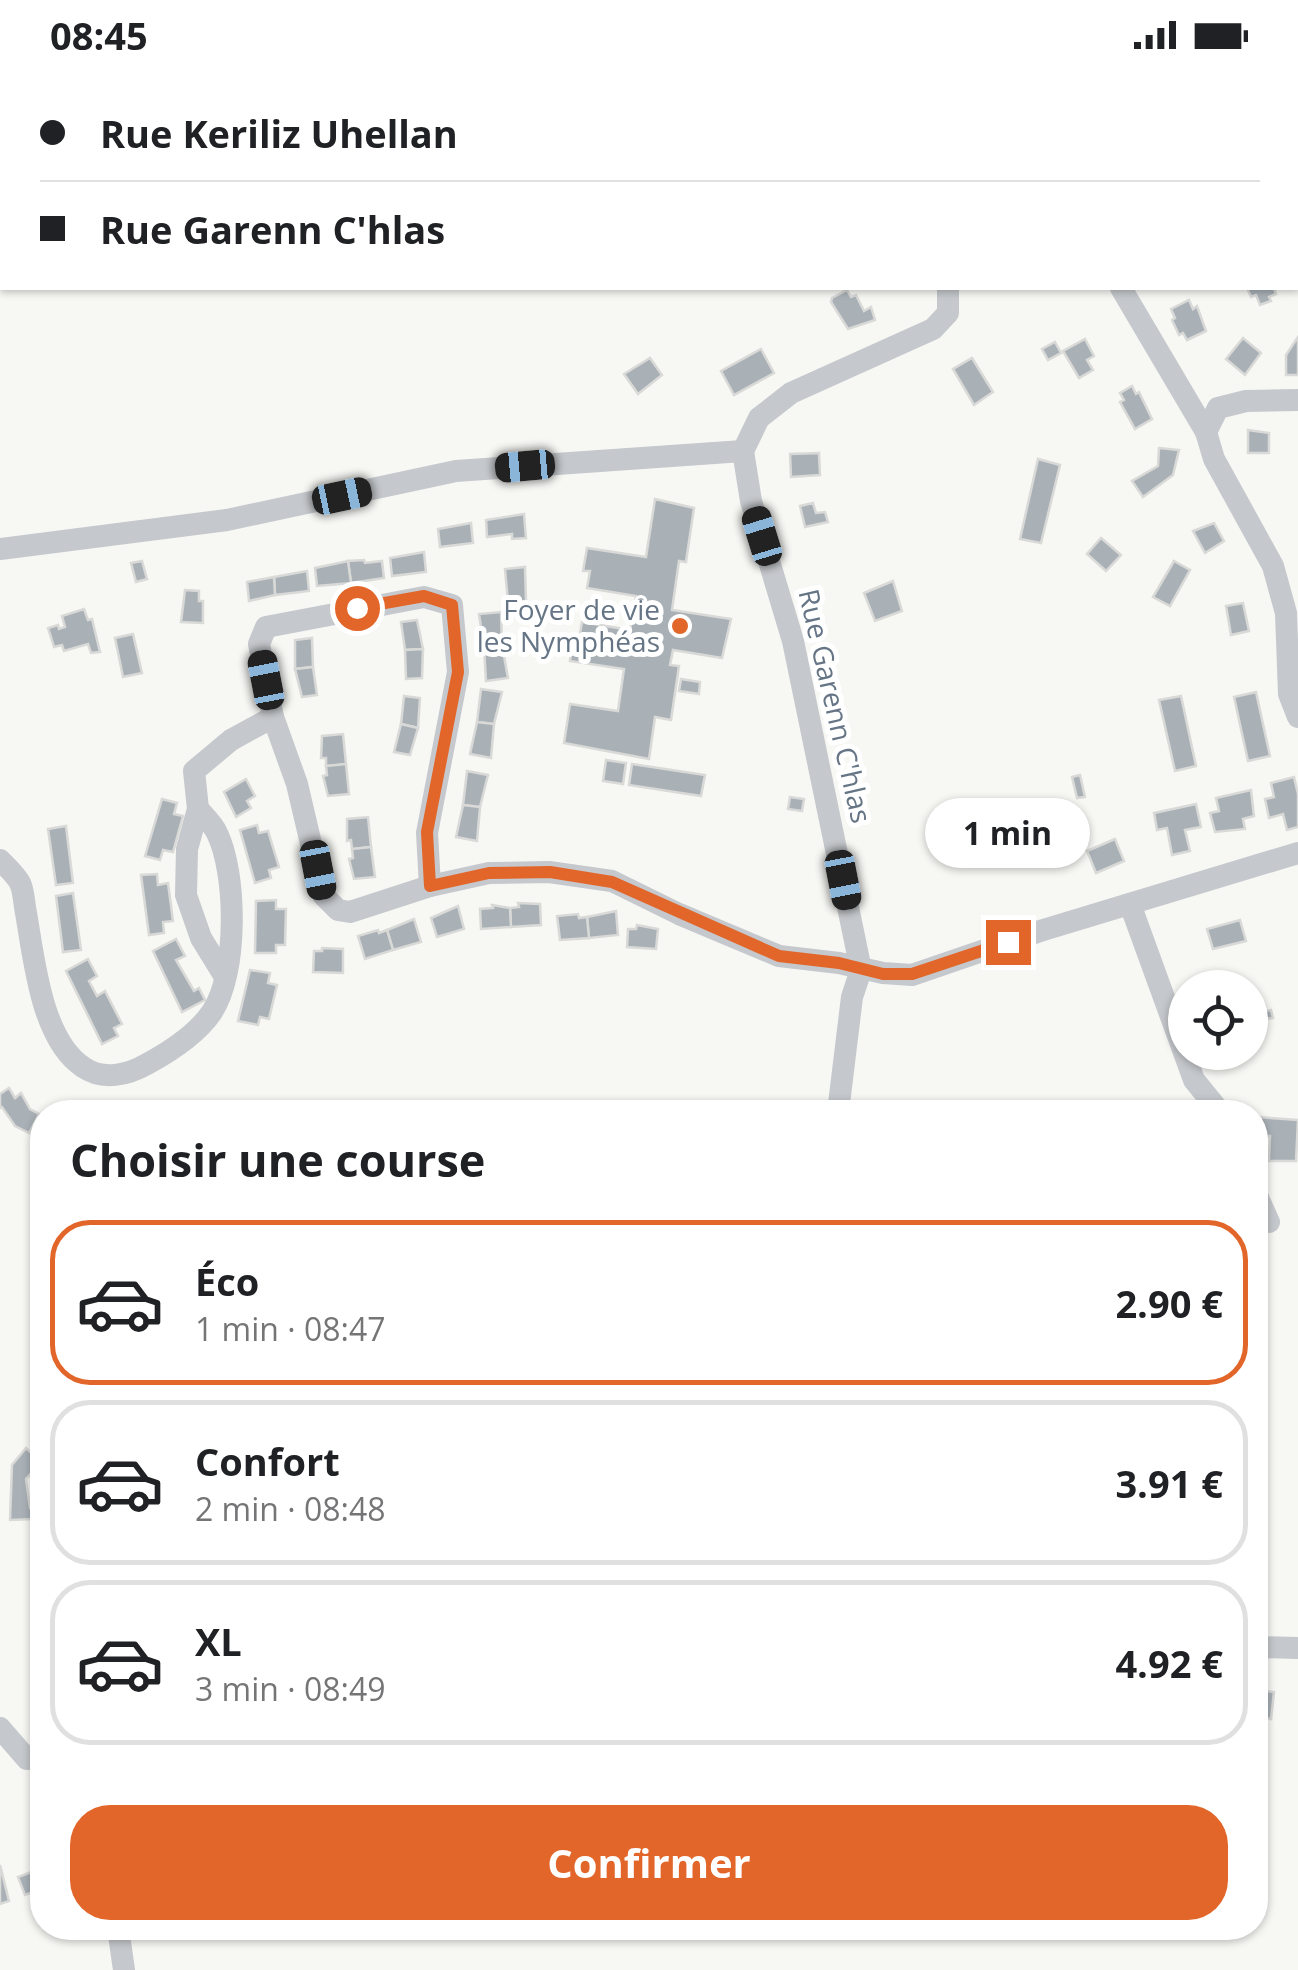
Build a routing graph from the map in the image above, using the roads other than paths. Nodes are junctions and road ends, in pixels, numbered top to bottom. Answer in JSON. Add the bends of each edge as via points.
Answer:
{"nodes":[{"id":1,"x":948,"y":290,"type":"edge"},
{"id":2,"x":1122,"y":290,"type":"edge"},
{"id":3,"x":1298,"y":400,"type":"edge"},
{"id":4,"x":1206,"y":432,"type":"junction"},
{"id":5,"x":742,"y":451,"type":"junction"},
{"id":6,"x":0,"y":550,"type":"edge"},
{"id":7,"x":273,"y":717,"type":"junction"},
{"id":8,"x":1298,"y":717,"type":"edge"},
{"id":9,"x":198,"y":809,"type":"junction"},
{"id":10,"x":1298,"y":853,"type":"edge"},
{"id":11,"x":0,"y":860,"type":"edge"},
{"id":12,"x":430,"y":886,"type":"junction"},
{"id":13,"x":1130,"y":904,"type":"junction"},
{"id":14,"x":849,"y":912,"type":"junction"},
{"id":15,"x":826,"y":962,"type":"junction"},
{"id":16,"x":861,"y":970,"type":"junction"},
{"id":17,"x":225,"y":978,"type":"junction"},
{"id":18,"x":839,"y":1100,"type":"edge"},
{"id":19,"x":1210,"y":1100,"type":"edge"},
{"id":20,"x":1268,"y":1647,"type":"edge"},
{"id":21,"x":1298,"y":1648,"type":"edge"},
{"id":22,"x":0,"y":1728,"type":"edge"},
{"id":23,"x":30,"y":1754,"type":"edge"},
{"id":24,"x":120,"y":1940,"type":"edge"},
{"id":25,"x":124,"y":1970,"type":"edge"}],
"edges":[{"from":1,"to":5,"type":"street","via":[[948,313],[933,329],[791,392],[759,418]]},
{"from":2,"to":4,"type":"street"},
{"from":3,"to":4,"type":"street","via":[[1218,408]]},
{"from":4,"to":8,"type":"street","via":[[1273,566],[1286,613],[1289,694]]},
{"from":5,"to":6,"type":"street","via":[[456,472],[227,520]]},
{"from":5,"to":14,"type":"street","name":"Rue Garenn C'hlas","via":[[793,641]]},
{"from":7,"to":9,"type":"street","via":[[194,771]]},
{"from":7,"to":12,"type":"street","via":[[323,895],[350,912]]},
{"from":7,"to":12,"type":"street","via":[[259,644],[266,627],[424,596],[452,605],[458,672],[427,832]]},
{"from":9,"to":17,"type":"street","via":[[216,832],[227,865]]},
{"from":9,"to":17,"type":"street","via":[[187,849],[186,895]]},
{"from":10,"to":13,"type":"street"},
{"from":11,"to":17,"type":"street","via":[[20,882],[46,1009],[81,1066],[116,1076],[162,1056],[213,1010]]},
{"from":12,"to":15,"type":"street","via":[[489,873],[550,872],[612,882],[779,956]]},
{"from":13,"to":16,"type":"street","via":[[912,974]]},
{"from":13,"to":19,"type":"street","via":[[1194,1080]]},
{"from":14,"to":15,"type":"street"},
{"from":14,"to":16,"type":"street","name":"Rue Garenn C'hlas"},
{"from":15,"to":16,"type":"street"},
{"from":16,"to":18,"type":"street"},
{"from":20,"to":21,"type":"street"},
{"from":22,"to":23,"type":"street"},
{"from":24,"to":25,"type":"street"}]}
